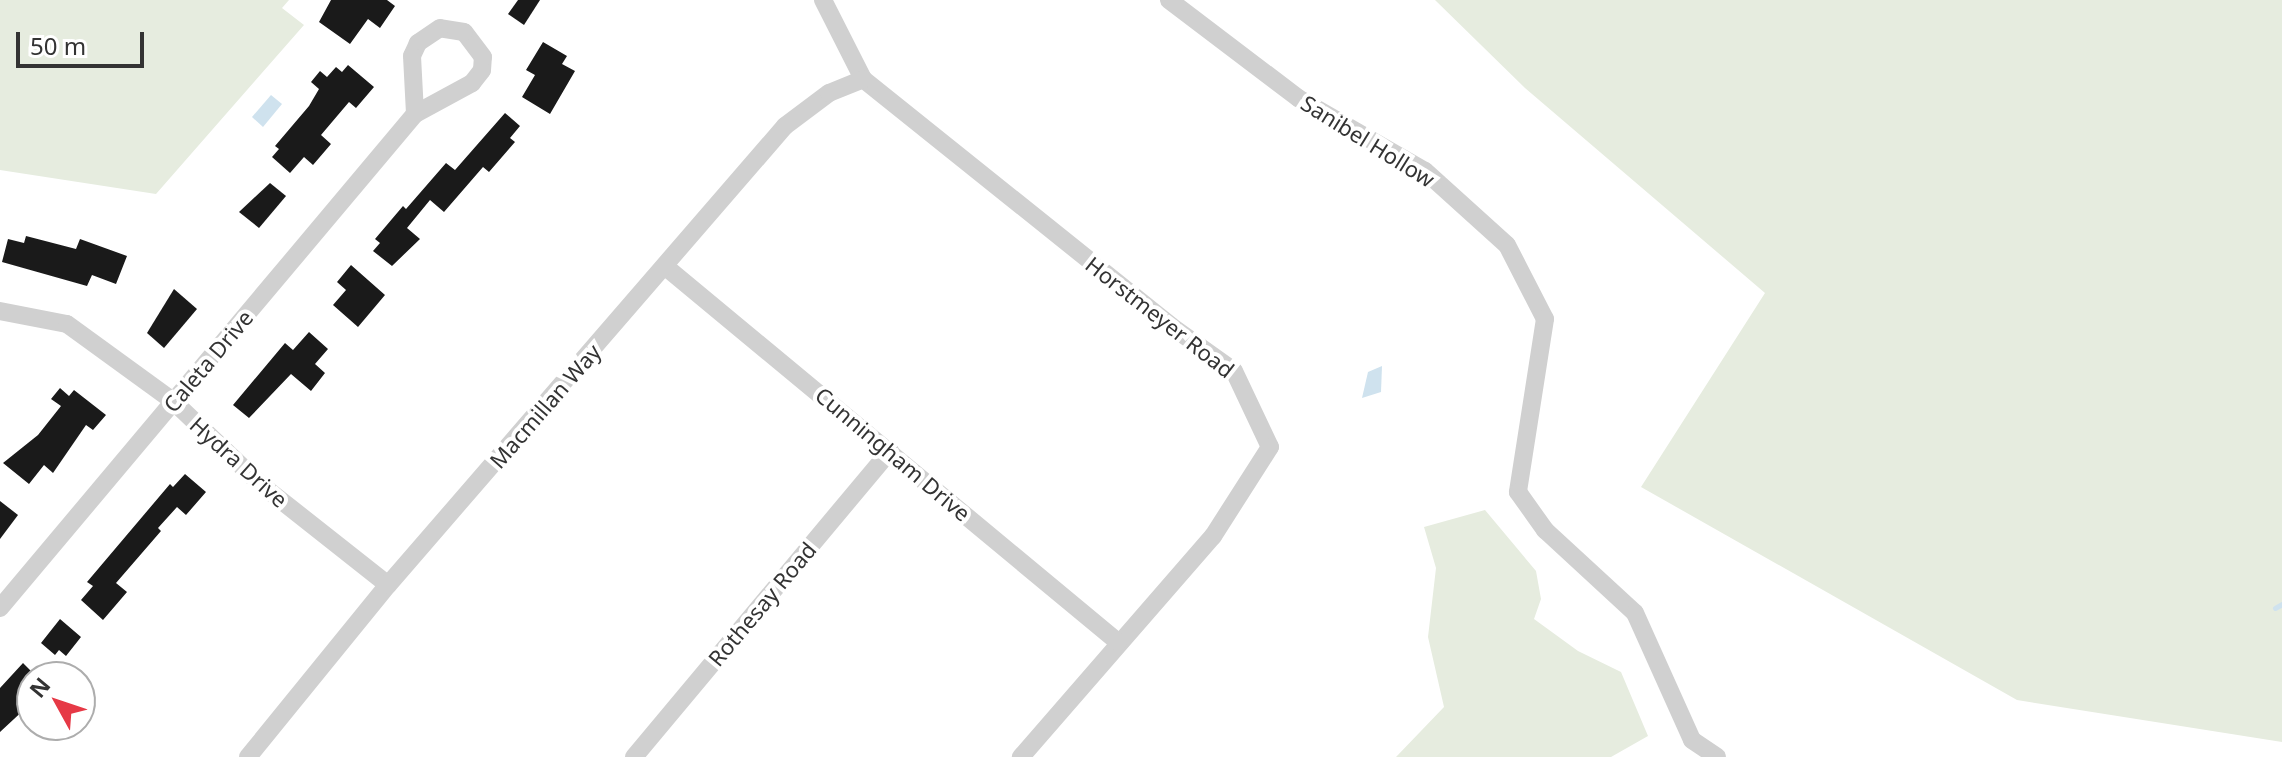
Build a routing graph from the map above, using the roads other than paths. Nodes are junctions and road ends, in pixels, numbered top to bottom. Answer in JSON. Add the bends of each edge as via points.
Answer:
{"nodes":[{"id":1,"x":823,"y":0,"type":"edge"},
{"id":2,"x":1169,"y":0,"type":"edge"},
{"id":3,"x":863,"y":79,"type":"junction"},
{"id":4,"x":415,"y":114,"type":"junction"},
{"id":5,"x":667,"y":268,"type":"junction"},
{"id":6,"x":0,"y":311,"type":"edge"},
{"id":7,"x":173,"y":401,"type":"junction"},
{"id":8,"x":890,"y":451,"type":"junction"},
{"id":9,"x":388,"y":585,"type":"junction"},
{"id":10,"x":0,"y":608,"type":"edge"},
{"id":11,"x":1118,"y":642,"type":"junction"},
{"id":12,"x":248,"y":757,"type":"edge"},
{"id":13,"x":634,"y":757,"type":"edge"},
{"id":14,"x":1021,"y":757,"type":"edge"},
{"id":15,"x":1717,"y":757,"type":"edge"}],
"edges":[{"from":1,"to":3,"type":"street"},
{"from":2,"to":15,"type":"street","name":"Sanibel Hollow","via":[[1298,98],[1425,171],[1507,245],[1545,319],[1518,492],[1545,530],[1635,613],[1692,740]]},
{"from":3,"to":5,"type":"street","name":"Macmillan Way","via":[[829,93],[785,126]]},
{"from":3,"to":11,"type":"street","name":"Horstmeyer Road","via":[[1234,371],[1270,447],[1213,536]]},
{"from":4,"to":4,"type":"street","name":"Caleta Drive","via":[[472,83],[482,70],[483,57],[464,32],[440,28],[418,43],[412,56]]},
{"from":4,"to":7,"type":"street","name":"Caleta Drive"},
{"from":5,"to":8,"type":"street","name":"Cunningham Drive"},
{"from":5,"to":9,"type":"street","name":"Macmillan Way"},
{"from":6,"to":7,"type":"street","name":"Hydra Drive","via":[[67,324]]},
{"from":7,"to":9,"type":"street","name":"Hydra Drive","via":[[259,483]]},
{"from":7,"to":10,"type":"street","name":"Caleta Drive"},
{"from":8,"to":11,"type":"street","name":"Cunningham Drive"},
{"from":8,"to":13,"type":"street","name":"Rothesay Road"},
{"from":9,"to":12,"type":"street","name":"Macmillan Way"},
{"from":11,"to":14,"type":"street","name":"Horstmeyer Road"}]}
